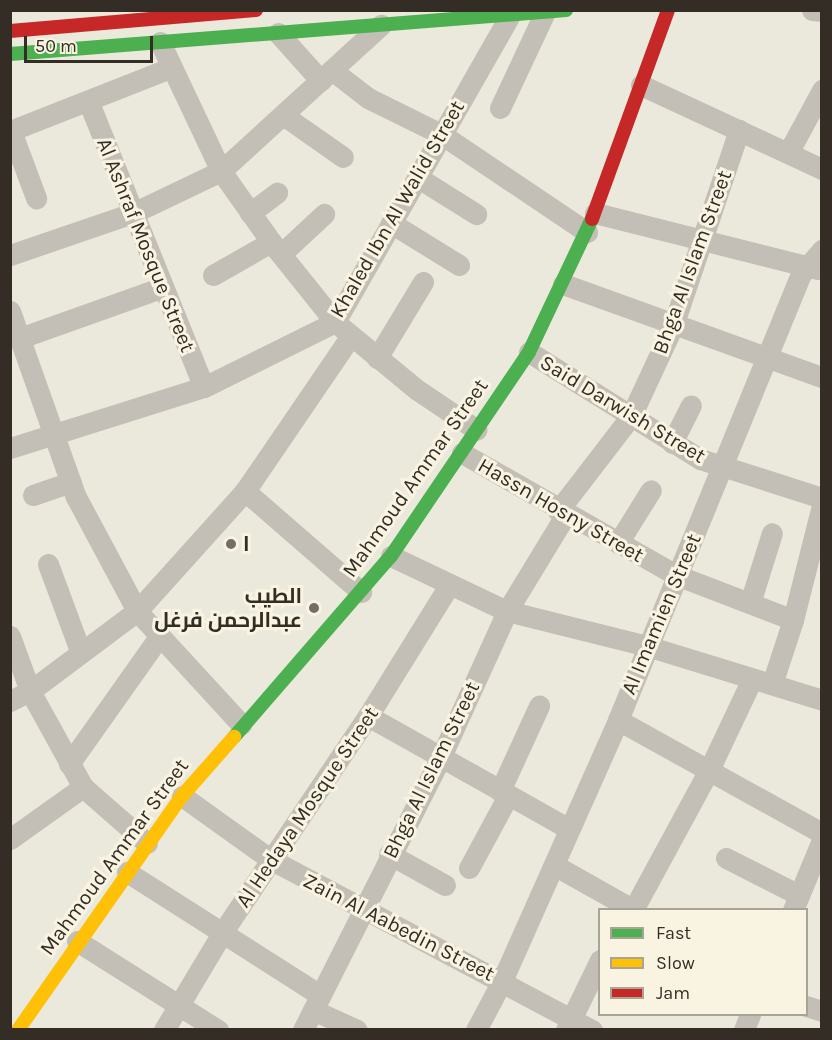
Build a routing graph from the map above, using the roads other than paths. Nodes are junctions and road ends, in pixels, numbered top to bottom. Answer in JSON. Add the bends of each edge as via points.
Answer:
{"nodes":[{"id":1,"x":256,"y":10,"type":"edge"},
{"id":2,"x":566,"y":10,"type":"edge"},
{"id":3,"x":668,"y":10,"type":"edge"},
{"id":4,"x":812,"y":10,"type":"edge"},
{"id":5,"x":822,"y":11,"type":"edge"},
{"id":6,"x":545,"y":12,"type":"junction"},
{"id":7,"x":510,"y":15,"type":"junction"},
{"id":8,"x":381,"y":25,"type":"junction"},
{"id":9,"x":10,"y":31,"type":"edge"},
{"id":10,"x":278,"y":33,"type":"junction"},
{"id":11,"x":160,"y":42,"type":"junction"},
{"id":12,"x":10,"y":54,"type":"edge"},
{"id":13,"x":170,"y":68,"type":"junction"},
{"id":14,"x":327,"y":76,"type":"junction"},
{"id":15,"x":641,"y":86,"type":"junction"},
{"id":16,"x":822,"y":90,"type":"edge"},
{"id":17,"x":88,"y":103,"type":"junction"},
{"id":18,"x":500,"y":108,"type":"dead end"},
{"id":19,"x":284,"y":115,"type":"junction"},
{"id":20,"x":739,"y":130,"type":"junction"},
{"id":21,"x":11,"y":131,"type":"edge"},
{"id":22,"x":441,"y":134,"type":"junction"},
{"id":23,"x":788,"y":153,"type":"junction"},
{"id":24,"x":343,"y":157,"type":"dead end"},
{"id":25,"x":822,"y":169,"type":"edge"},
{"id":26,"x":221,"y":171,"type":"junction"},
{"id":27,"x":417,"y":177,"type":"junction"},
{"id":28,"x":278,"y":193,"type":"dead end"},
{"id":29,"x":36,"y":198,"type":"dead end"},
{"id":30,"x":133,"y":213,"type":"junction"},
{"id":31,"x":250,"y":213,"type":"junction"},
{"id":32,"x":595,"y":213,"type":"junction"},
{"id":33,"x":324,"y":214,"type":"dead end"},
{"id":34,"x":476,"y":214,"type":"dead end"},
{"id":35,"x":391,"y":223,"type":"junction"},
{"id":36,"x":587,"y":232,"type":"junction"},
{"id":37,"x":702,"y":238,"type":"junction"},
{"id":38,"x":276,"y":248,"type":"junction"},
{"id":39,"x":822,"y":250,"type":"edge"},
{"id":40,"x":10,"y":255,"type":"edge"},
{"id":41,"x":459,"y":265,"type":"dead end"},
{"id":42,"x":814,"y":267,"type":"edge"},
{"id":43,"x":213,"y":275,"type":"dead end"},
{"id":44,"x":423,"y":282,"type":"dead end"},
{"id":45,"x":563,"y":284,"type":"junction"},
{"id":46,"x":163,"y":287,"type":"junction"},
{"id":47,"x":10,"y":311,"type":"edge"},
{"id":48,"x":335,"y":322,"type":"junction"},
{"id":49,"x":673,"y":326,"type":"junction"},
{"id":50,"x":350,"y":337,"type":"junction"},
{"id":51,"x":20,"y":339,"type":"junction"},
{"id":52,"x":528,"y":352,"type":"junction"},
{"id":53,"x":377,"y":358,"type":"junction"},
{"id":54,"x":768,"y":359,"type":"junction"},
{"id":55,"x":822,"y":377,"type":"edge"},
{"id":56,"x":204,"y":387,"type":"junction"},
{"id":57,"x":691,"y":405,"type":"dead end"},
{"id":58,"x":631,"y":416,"type":"junction"},
{"id":59,"x":477,"y":430,"type":"junction"},
{"id":60,"x":54,"y":435,"type":"junction"},
{"id":61,"x":672,"y":443,"type":"junction"},
{"id":62,"x":10,"y":448,"type":"edge"},
{"id":63,"x":462,"y":453,"type":"junction"},
{"id":64,"x":724,"y":468,"type":"junction"},
{"id":65,"x":71,"y":482,"type":"junction"},
{"id":66,"x":651,"y":490,"type":"dead end"},
{"id":67,"x":245,"y":491,"type":"junction"},
{"id":68,"x":33,"y":495,"type":"dead end"},
{"id":69,"x":822,"y":498,"type":"edge"},
{"id":70,"x":822,"y":505,"type":"edge"},
{"id":71,"x":562,"y":512,"type":"junction"},
{"id":72,"x":772,"y":533,"type":"dead end"},
{"id":73,"x":618,"y":543,"type":"junction"},
{"id":74,"x":391,"y":556,"type":"junction"},
{"id":75,"x":48,"y":564,"type":"dead end"},
{"id":76,"x":676,"y":575,"type":"junction"},
{"id":77,"x":450,"y":584,"type":"junction"},
{"id":78,"x":361,"y":592,"type":"junction"},
{"id":79,"x":750,"y":603,"type":"junction"},
{"id":80,"x":137,"y":611,"type":"junction"},
{"id":81,"x":507,"y":611,"type":"junction"},
{"id":82,"x":793,"y":620,"type":"junction"},
{"id":83,"x":10,"y":636,"type":"edge"},
{"id":84,"x":159,"y":637,"type":"junction"},
{"id":85,"x":647,"y":646,"type":"junction"},
{"id":86,"x":81,"y":653,"type":"junction"},
{"id":87,"x":762,"y":681,"type":"junction"},
{"id":88,"x":30,"y":691,"type":"junction"},
{"id":89,"x":10,"y":700,"type":"edge"},
{"id":90,"x":822,"y":700,"type":"edge"},
{"id":91,"x":539,"y":706,"type":"dead end"},
{"id":92,"x":368,"y":716,"type":"junction"},
{"id":93,"x":618,"y":720,"type":"junction"},
{"id":94,"x":241,"y":724,"type":"junction"},
{"id":95,"x":440,"y":759,"type":"junction"},
{"id":96,"x":69,"y":764,"type":"junction"},
{"id":97,"x":709,"y":770,"type":"junction"},
{"id":98,"x":83,"y":787,"type":"junction"},
{"id":99,"x":504,"y":794,"type":"junction"},
{"id":100,"x":182,"y":796,"type":"junction"},
{"id":101,"x":569,"y":829,"type":"junction"},
{"id":102,"x":822,"y":833,"type":"edge"},
{"id":103,"x":10,"y":839,"type":"edge"},
{"id":104,"x":822,"y":840,"type":"edge"},
{"id":105,"x":147,"y":843,"type":"junction"},
{"id":106,"x":389,"y":854,"type":"junction"},
{"id":107,"x":726,"y":858,"type":"dead end"},
{"id":108,"x":270,"y":859,"type":"junction"},
{"id":109,"x":554,"y":865,"type":"junction"},
{"id":110,"x":469,"y":868,"type":"dead end"},
{"id":111,"x":127,"y":872,"type":"junction"},
{"id":112,"x":445,"y":885,"type":"dead end"},
{"id":113,"x":796,"y":902,"type":"edge"},
{"id":114,"x":632,"y":908,"type":"edge"},
{"id":115,"x":635,"y":908,"type":"edge"},
{"id":116,"x":360,"y":910,"type":"junction"},
{"id":117,"x":222,"y":933,"type":"junction"},
{"id":118,"x":77,"y":941,"type":"junction"},
{"id":119,"x":598,"y":964,"type":"edge"},
{"id":120,"x":502,"y":981,"type":"junction"},
{"id":121,"x":316,"y":1002,"type":"junction"},
{"id":122,"x":177,"y":1007,"type":"junction"},
{"id":123,"x":568,"y":1024,"type":"edge"},
{"id":124,"x":24,"y":1027,"type":"edge"},
{"id":125,"x":164,"y":1029,"type":"edge"},
{"id":126,"x":218,"y":1029,"type":"edge"},
{"id":127,"x":303,"y":1029,"type":"edge"},
{"id":128,"x":357,"y":1029,"type":"edge"},
{"id":129,"x":476,"y":1029,"type":"edge"},
{"id":130,"x":592,"y":1029,"type":"edge"}],
"edges":[{"from":1,"to":9,"type":"street"},
{"from":2,"to":6,"type":"street"},
{"from":3,"to":15,"type":"street","name":"Mahmoud Ammar Street"},
{"from":4,"to":5,"type":"street"},
{"from":6,"to":7,"type":"street"},
{"from":6,"to":18,"type":"street"},
{"from":7,"to":8,"type":"street"},
{"from":7,"to":22,"type":"street","name":"Khaled Ibn Al Walid Street"},
{"from":8,"to":10,"type":"street"},
{"from":8,"to":14,"type":"street"},
{"from":10,"to":11,"type":"street"},
{"from":10,"to":14,"type":"street"},
{"from":11,"to":12,"type":"street"},
{"from":11,"to":13,"type":"street"},
{"from":13,"to":17,"type":"street"},
{"from":13,"to":26,"type":"street"},
{"from":14,"to":19,"type":"street"},
{"from":14,"to":22,"type":"street"},
{"from":15,"to":20,"type":"street"},
{"from":15,"to":32,"type":"street","name":"Mahmoud Ammar Street"},
{"from":16,"to":23,"type":"street"},
{"from":17,"to":21,"type":"street"},
{"from":17,"to":30,"type":"street","name":"Al Ashraf Mosque Street"},
{"from":19,"to":24,"type":"street"},
{"from":19,"to":26,"type":"street"},
{"from":20,"to":23,"type":"street"},
{"from":20,"to":37,"type":"street","name":"Bhga Al Islam Street"},
{"from":21,"to":29,"type":"street"},
{"from":22,"to":27,"type":"street","name":"Khaled Ibn Al Walid Street"},
{"from":22,"to":36,"type":"street"},
{"from":23,"to":25,"type":"street"},
{"from":26,"to":30,"type":"street"},
{"from":26,"to":31,"type":"street"},
{"from":27,"to":34,"type":"street"},
{"from":27,"to":35,"type":"street","name":"Khaled Ibn Al Walid Street"},
{"from":28,"to":31,"type":"street"},
{"from":30,"to":40,"type":"street"},
{"from":30,"to":46,"type":"street","name":"Al Ashraf Mosque Street"},
{"from":31,"to":38,"type":"street"},
{"from":32,"to":36,"type":"street","name":"Mahmoud Ammar Street"},
{"from":32,"to":37,"type":"street"},
{"from":33,"to":38,"type":"street"},
{"from":35,"to":41,"type":"street"},
{"from":35,"to":48,"type":"street","name":"Khaled Ibn Al Walid Street"},
{"from":36,"to":45,"type":"street","name":"Mahmoud Ammar Street"},
{"from":37,"to":42,"type":"street"},
{"from":37,"to":49,"type":"street","name":"Bhga Al Islam Street"},
{"from":38,"to":43,"type":"street"},
{"from":38,"to":48,"type":"street"},
{"from":39,"to":42,"type":"street","name":"Al Imamien Street"},
{"from":42,"to":54,"type":"street","name":"Al Imamien Street"},
{"from":44,"to":53,"type":"street"},
{"from":45,"to":49,"type":"street"},
{"from":45,"to":52,"type":"street","name":"Mahmoud Ammar Street"},
{"from":46,"to":51,"type":"street"},
{"from":46,"to":56,"type":"street","name":"Al Ashraf Mosque Street"},
{"from":47,"to":51,"type":"street"},
{"from":48,"to":50,"type":"street"},
{"from":48,"to":56,"type":"street","name":"Khaled Ibn Al Walid Street"},
{"from":49,"to":54,"type":"street"},
{"from":49,"to":58,"type":"street","name":"Bhga Al Islam Street"},
{"from":50,"to":53,"type":"street"},
{"from":50,"to":67,"type":"street"},
{"from":51,"to":60,"type":"street"},
{"from":52,"to":58,"type":"street","name":"Said Darwish Street"},
{"from":52,"to":59,"type":"street","name":"Mahmoud Ammar Street"},
{"from":53,"to":59,"type":"street"},
{"from":54,"to":55,"type":"street"},
{"from":54,"to":64,"type":"street","name":"Al Imamien Street"},
{"from":56,"to":60,"type":"street","name":"Khaled Ibn Al Walid Street"},
{"from":57,"to":61,"type":"street"},
{"from":58,"to":61,"type":"street","name":"Said Darwish Street"},
{"from":58,"to":71,"type":"street","name":"Bhga Al Islam Street"},
{"from":59,"to":63,"type":"street","name":"Mahmoud Ammar Street"},
{"from":60,"to":62,"type":"street","name":"Khaled Ibn Al Walid Street"},
{"from":60,"to":65,"type":"street"},
{"from":61,"to":64,"type":"street","name":"Said Darwish Street"},
{"from":63,"to":71,"type":"street","name":"Hassn Hosny Street"},
{"from":63,"to":74,"type":"street","name":"Mahmoud Ammar Street"},
{"from":64,"to":69,"type":"street","name":"Said Darwish Street"},
{"from":64,"to":76,"type":"street","name":"Al Imamien Street"},
{"from":65,"to":68,"type":"street"},
{"from":65,"to":80,"type":"street"},
{"from":66,"to":73,"type":"street"},
{"from":67,"to":78,"type":"street"},
{"from":67,"to":80,"type":"street"},
{"from":70,"to":82,"type":"street"},
{"from":71,"to":73,"type":"street","name":"Hassn Hosny Street"},
{"from":71,"to":81,"type":"street","name":"Bhga Al Islam Street"},
{"from":72,"to":79,"type":"street"},
{"from":73,"to":76,"type":"street","name":"Hassn Hosny Street"},
{"from":74,"to":77,"type":"street"},
{"from":74,"to":78,"type":"street","name":"Mahmoud Ammar Street"},
{"from":75,"to":86,"type":"street"},
{"from":76,"to":79,"type":"street","name":"Hassn Hosny Street"},
{"from":76,"to":85,"type":"street","name":"Al Imamien Street"},
{"from":77,"to":81,"type":"street"},
{"from":77,"to":92,"type":"street","name":"Al Hedaya Mosque Street"},
{"from":78,"to":94,"type":"street","name":"Mahmoud Ammar Street"},
{"from":79,"to":82,"type":"street","name":"Hassn Hosny Street"},
{"from":80,"to":84,"type":"street"},
{"from":80,"to":86,"type":"street"},
{"from":81,"to":85,"type":"street"},
{"from":81,"to":95,"type":"street","name":"Bhga Al Islam Street"},
{"from":82,"to":87,"type":"street"},
{"from":83,"to":88,"type":"street"},
{"from":84,"to":94,"type":"street"},
{"from":84,"to":96,"type":"street"},
{"from":85,"to":87,"type":"street"},
{"from":85,"to":93,"type":"street","name":"Al Imamien Street"},
{"from":86,"to":88,"type":"street"},
{"from":87,"to":90,"type":"street"},
{"from":87,"to":97,"type":"street"},
{"from":88,"to":89,"type":"street"},
{"from":88,"to":96,"type":"street"},
{"from":91,"to":99,"type":"street"},
{"from":92,"to":95,"type":"street"},
{"from":92,"to":108,"type":"street","name":"Al Hedaya Mosque Street"},
{"from":93,"to":97,"type":"street"},
{"from":93,"to":101,"type":"street","name":"Al Imamien Street"},
{"from":94,"to":100,"type":"street","name":"Mahmoud Ammar Street"},
{"from":95,"to":99,"type":"street"},
{"from":95,"to":106,"type":"street","name":"Bhga Al Islam Street"},
{"from":96,"to":98,"type":"street"},
{"from":97,"to":102,"type":"street"},
{"from":97,"to":115,"type":"street"},
{"from":98,"to":103,"type":"street"},
{"from":98,"to":105,"type":"street"},
{"from":99,"to":101,"type":"street"},
{"from":99,"to":110,"type":"street"},
{"from":100,"to":105,"type":"street","name":"Mahmoud Ammar Street"},
{"from":100,"to":108,"type":"street","name":"Zain Al Aabedin Street"},
{"from":101,"to":109,"type":"street","name":"Al Imamien Street"},
{"from":104,"to":113,"type":"street"},
{"from":105,"to":111,"type":"street","name":"Mahmoud Ammar Street"},
{"from":106,"to":112,"type":"street"},
{"from":106,"to":116,"type":"street","name":"Bhga Al Islam Street"},
{"from":107,"to":113,"type":"street"},
{"from":108,"to":116,"type":"street","name":"Zain Al Aabedin Street"},
{"from":108,"to":117,"type":"street","name":"Al Hedaya Mosque Street"},
{"from":109,"to":114,"type":"street"},
{"from":109,"to":120,"type":"street","name":"Al Imamien Street"},
{"from":111,"to":117,"type":"street"},
{"from":111,"to":118,"type":"street","name":"Mahmoud Ammar Street"},
{"from":116,"to":120,"type":"street","name":"Zain Al Aabedin Street"},
{"from":116,"to":121,"type":"street","name":"Bhga Al Islam Street"},
{"from":117,"to":121,"type":"street"},
{"from":117,"to":122,"type":"street","name":"Al Hedaya Mosque Street"},
{"from":118,"to":122,"type":"street"},
{"from":118,"to":124,"type":"street","name":"Mahmoud Ammar Street"},
{"from":119,"to":123,"type":"street"},
{"from":120,"to":123,"type":"street","name":"Zain Al Aabedin Street"},
{"from":120,"to":129,"type":"street","name":"Al Imamien Street"},
{"from":121,"to":127,"type":"street","name":"Bhga Al Islam Street"},
{"from":121,"to":128,"type":"street"},
{"from":122,"to":125,"type":"street","name":"Al Hedaya Mosque Street"},
{"from":122,"to":126,"type":"street"},
{"from":123,"to":130,"type":"street","name":"Zain Al Aabedin Street"}]}
